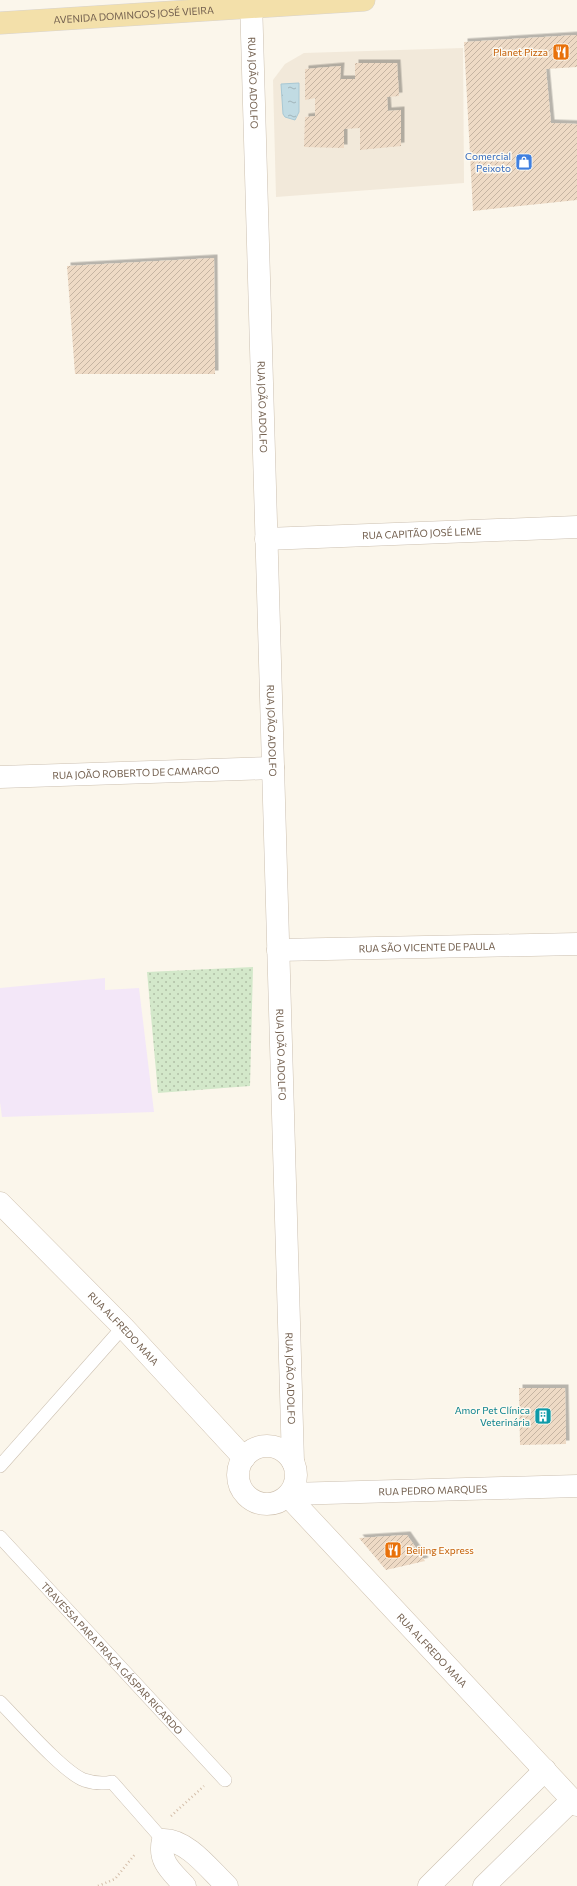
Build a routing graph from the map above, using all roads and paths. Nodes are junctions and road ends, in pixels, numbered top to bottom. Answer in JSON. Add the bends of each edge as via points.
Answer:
{"nodes":[{"id":1,"x":364,"y":0,"type":"edge"},
{"id":2,"x":251,"y":4,"type":"edge"},
{"id":3,"x":0,"y":23,"type":"edge"},
{"id":4,"x":577,"y":527,"type":"edge"},
{"id":5,"x":266,"y":539,"type":"junction"},
{"id":6,"x":273,"y":768,"type":"junction"},
{"id":7,"x":0,"y":777,"type":"edge"},
{"id":8,"x":577,"y":944,"type":"edge"},
{"id":9,"x":278,"y":950,"type":"junction"},
{"id":10,"x":0,"y":1203,"type":"edge"},
{"id":11,"x":123,"y":1327,"type":"junction"},
{"id":12,"x":244,"y":1458,"type":"junction"},
{"id":13,"x":293,"y":1462,"type":"junction"},
{"id":14,"x":0,"y":1466,"type":"edge"},
{"id":15,"x":577,"y":1486,"type":"edge"},
{"id":16,"x":289,"y":1495,"type":"junction"},
{"id":17,"x":0,"y":1537,"type":"edge"},
{"id":18,"x":0,"y":1702,"type":"edge"},
{"id":19,"x":545,"y":1770,"type":"junction"},
{"id":20,"x":221,"y":1776,"type":"joint"},
{"id":21,"x":575,"y":1802,"type":"edge"},
{"id":22,"x":159,"y":1835,"type":"junction"},
{"id":23,"x":98,"y":1886,"type":"edge"},
{"id":24,"x":185,"y":1886,"type":"edge"},
{"id":25,"x":227,"y":1886,"type":"edge"},
{"id":26,"x":429,"y":1886,"type":"edge"},
{"id":27,"x":484,"y":1886,"type":"edge"}],
"edges":[{"from":1,"to":2,"type":"main road","name":"AVENIDA DOMINGOS JOSÉ VIEIRA"},
{"from":2,"to":3,"type":"main road","name":"AVENIDA DOMINGOS JOSÉ VIEIRA"},
{"from":2,"to":5,"type":"street","name":"RUA JOÃO ADOLFO"},
{"from":4,"to":5,"type":"street","name":"RUA CAPITÃO JOSÉ LEME"},
{"from":5,"to":6,"type":"street","name":"RUA JOÃO ADOLFO"},
{"from":6,"to":7,"type":"street","name":"RUA JOÃO ROBERTO DE CAMARGO"},
{"from":6,"to":9,"type":"street","name":"RUA JOÃO ADOLFO"},
{"from":8,"to":9,"type":"street","name":"RUA SÃO VICENTE DE PAULA"},
{"from":9,"to":13,"type":"street","name":"RUA JOÃO ADOLFO"},
{"from":10,"to":11,"type":"street","name":"RUA ALFREDO MAIA"},
{"from":11,"to":12,"type":"street","name":"RUA ALFREDO MAIA"},
{"from":11,"to":14,"type":"lane"},
{"from":12,"to":13,"type":"street","via":[[246,1453],[255,1448],[274,1446],[284,1450]]},
{"from":12,"to":16,"type":"street","via":[[238,1470],[238,1480],[247,1497],[264,1505],[274,1504]]},
{"from":13,"to":16,"type":"street","via":[[295,1486]]},
{"from":15,"to":16,"type":"street","name":"RUA PEDRO MARQUES"},
{"from":16,"to":19,"type":"street","name":"RUA ALFREDO MAIA"},
{"from":17,"to":20,"type":"lane","name":"TRAVESSA PARA PRAÇA GÁSPAR RICARDO"},
{"from":18,"to":22,"type":"lane","via":[[63,1765],[78,1776],[102,1784],[112,1782]]},
{"from":19,"to":21,"type":"street","name":"RUA ALFREDO MAIA"},
{"from":19,"to":26,"type":"street"},
{"from":20,"to":22,"type":"path"},
{"from":21,"to":27,"type":"street"},
{"from":22,"to":23,"type":"path","via":[[115,1879]]},
{"from":22,"to":24,"type":"street","via":[[160,1851],[168,1868]]},
{"from":22,"to":25,"type":"street","via":[[183,1844]]}]}
